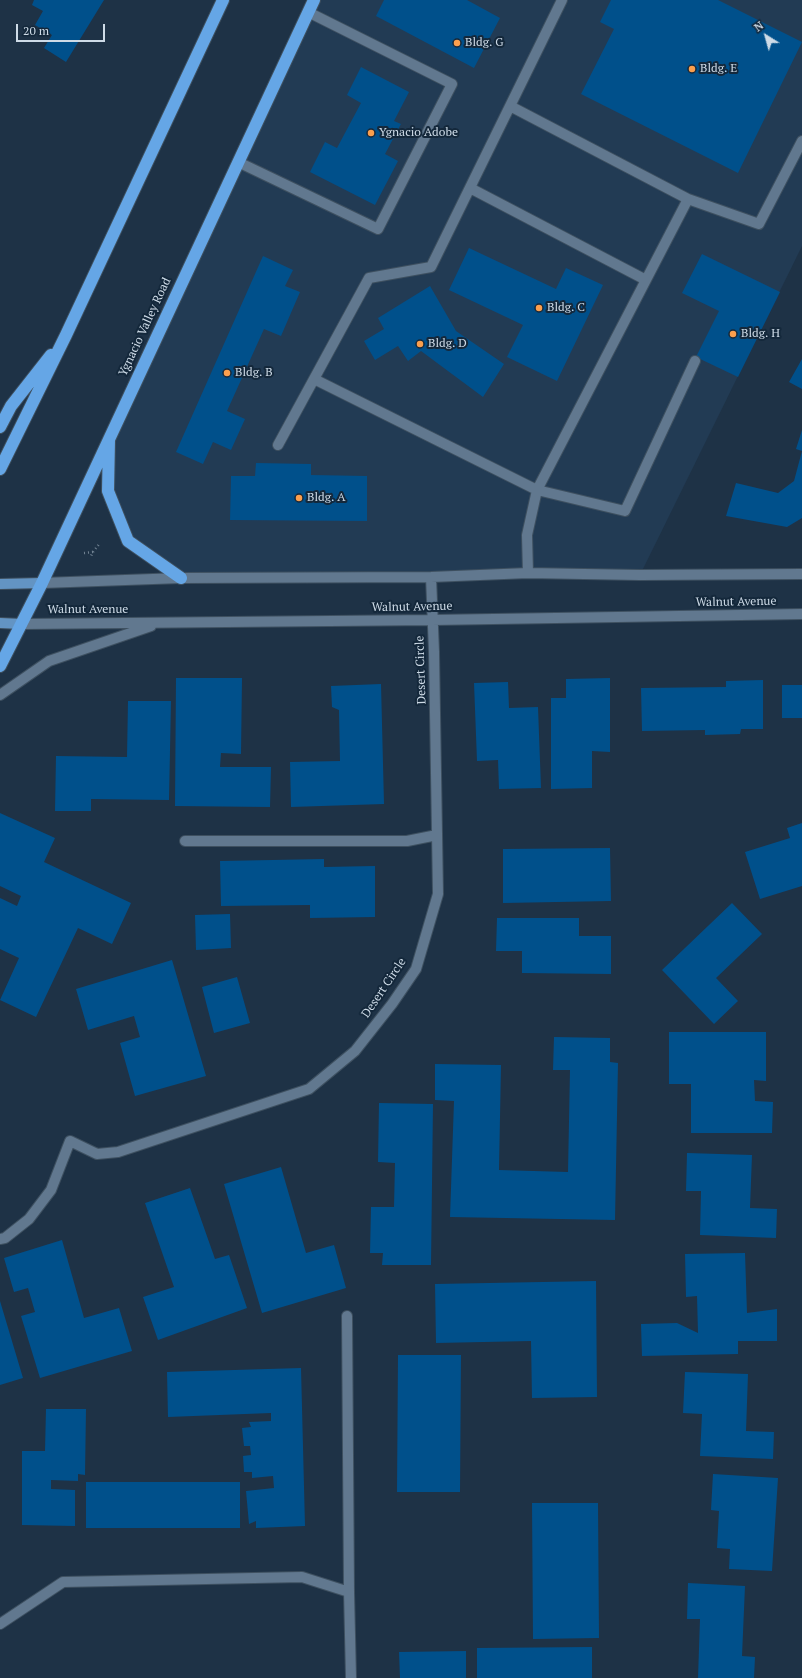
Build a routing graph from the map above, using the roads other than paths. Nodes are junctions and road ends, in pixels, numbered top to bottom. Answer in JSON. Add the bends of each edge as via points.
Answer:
{"nodes":[{"id":1,"x":223,"y":0,"type":"edge"},
{"id":2,"x":314,"y":0,"type":"edge"},
{"id":3,"x":560,"y":1,"type":"edge"},
{"id":4,"x":308,"y":12,"type":"junction"},
{"id":5,"x":510,"y":106,"type":"junction"},
{"id":6,"x":802,"y":141,"type":"edge"},
{"id":7,"x":238,"y":162,"type":"junction"},
{"id":8,"x":470,"y":188,"type":"junction"},
{"id":9,"x":688,"y":198,"type":"junction"},
{"id":10,"x":646,"y":280,"type":"junction"},
{"id":11,"x":66,"y":335,"type":"junction"},
{"id":12,"x":695,"y":361,"type":"dead end"},
{"id":13,"x":314,"y":379,"type":"junction"},
{"id":14,"x":0,"y":427,"type":"edge"},
{"id":15,"x":109,"y":436,"type":"junction"},
{"id":16,"x":278,"y":445,"type":"dead end"},
{"id":17,"x":0,"y":470,"type":"edge"},
{"id":18,"x":537,"y":490,"type":"junction"},
{"id":19,"x":528,"y":573,"type":"junction"},
{"id":20,"x":802,"y":574,"type":"edge"},
{"id":21,"x":430,"y":577,"type":"junction"},
{"id":22,"x":181,"y":578,"type":"junction"},
{"id":23,"x":42,"y":583,"type":"junction"},
{"id":24,"x":0,"y":584,"type":"edge"},
{"id":25,"x":802,"y":614,"type":"edge"},
{"id":26,"x":432,"y":620,"type":"junction"},
{"id":27,"x":160,"y":622,"type":"junction"},
{"id":28,"x":0,"y":623,"type":"edge"},
{"id":29,"x":22,"y":624,"type":"junction"},
{"id":30,"x":0,"y":666,"type":"edge"},
{"id":31,"x":0,"y":695,"type":"edge"},
{"id":32,"x":437,"y":834,"type":"junction"},
{"id":33,"x":185,"y":841,"type":"dead end"},
{"id":34,"x":0,"y":1239,"type":"edge"},
{"id":35,"x":346,"y":1316,"type":"dead end"},
{"id":36,"x":349,"y":1592,"type":"junction"},
{"id":37,"x":0,"y":1622,"type":"edge"},
{"id":38,"x":351,"y":1678,"type":"edge"}],
"edges":[{"from":1,"to":11,"type":"highway"},
{"from":2,"to":4,"type":"highway","name":"Ygnacio Valley Road"},
{"from":3,"to":5,"type":"street"},
{"from":4,"to":7,"type":"highway","name":"Ygnacio Valley Road"},
{"from":4,"to":7,"type":"street","via":[[452,84],[378,229]]},
{"from":5,"to":8,"type":"street"},
{"from":5,"to":9,"type":"street"},
{"from":6,"to":9,"type":"street","via":[[759,224]]},
{"from":7,"to":15,"type":"highway","name":"Ygnacio Valley Road"},
{"from":8,"to":10,"type":"street"},
{"from":8,"to":13,"type":"street","via":[[431,267],[370,278]]},
{"from":9,"to":10,"type":"street"},
{"from":10,"to":18,"type":"street"},
{"from":11,"to":14,"type":"highway","via":[[11,406]]},
{"from":11,"to":17,"type":"highway"},
{"from":12,"to":18,"type":"street","via":[[625,511]]},
{"from":13,"to":16,"type":"street"},
{"from":13,"to":18,"type":"street"},
{"from":15,"to":22,"type":"highway","via":[[108,491],[128,541]]},
{"from":15,"to":23,"type":"highway","name":"Ygnacio Valley Road"},
{"from":18,"to":19,"type":"street","via":[[527,535]]},
{"from":19,"to":20,"type":"street"},
{"from":19,"to":21,"type":"street"},
{"from":21,"to":22,"type":"street"},
{"from":21,"to":26,"type":"street","name":"Desert Circle"},
{"from":22,"to":23,"type":"street"},
{"from":23,"to":24,"type":"main road"},
{"from":23,"to":29,"type":"highway","name":"Ygnacio Valley Road"},
{"from":25,"to":26,"type":"street","name":"Walnut Avenue"},
{"from":26,"to":27,"type":"street","name":"Walnut Avenue"},
{"from":26,"to":32,"type":"street","name":"Desert Circle"},
{"from":27,"to":29,"type":"street","name":"Walnut Avenue"},
{"from":27,"to":31,"type":"street","via":[[49,661]]},
{"from":28,"to":29,"type":"main road"},
{"from":29,"to":30,"type":"highway","name":"Ygnacio Valley Road"},
{"from":32,"to":33,"type":"street","via":[[407,841]]},
{"from":32,"to":34,"type":"street","name":"Desert Circle","via":[[438,894],[416,969],[355,1052],[309,1089],[118,1152],[97,1154],[70,1141],[48,1194],[29,1219],[5,1238]]},
{"from":35,"to":36,"type":"street"},
{"from":36,"to":37,"type":"street","via":[[302,1577],[63,1582]]},
{"from":36,"to":38,"type":"street"}]}
